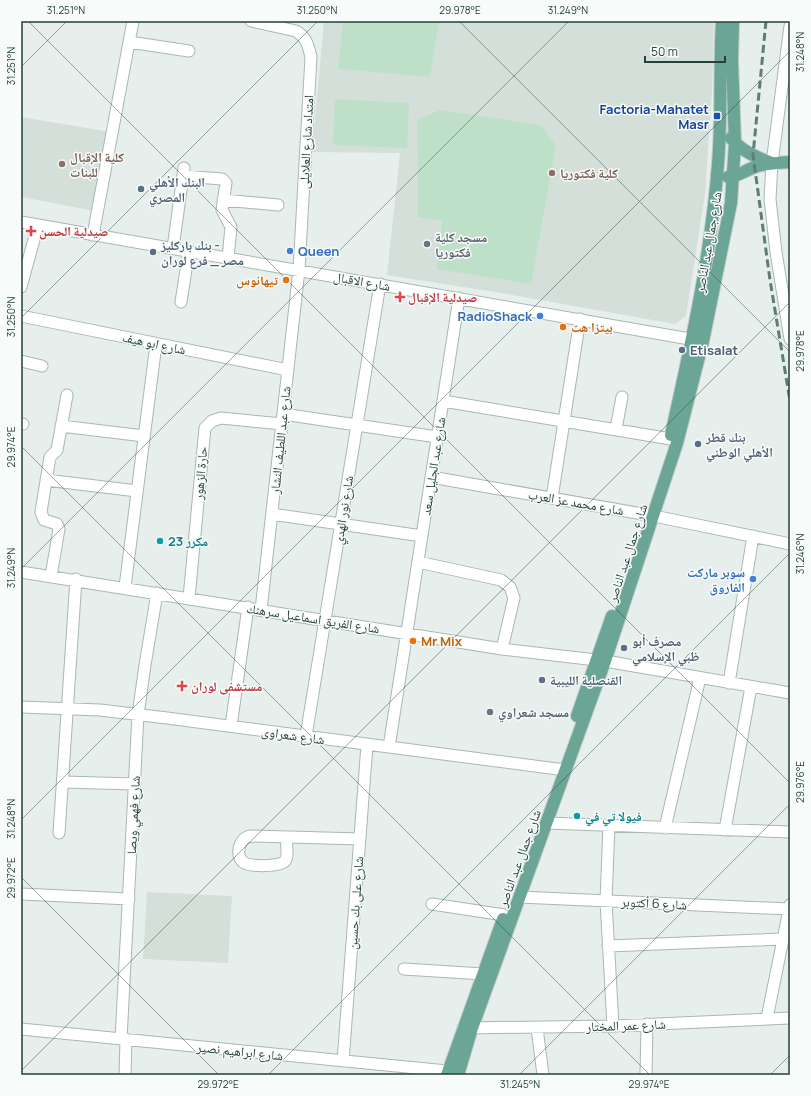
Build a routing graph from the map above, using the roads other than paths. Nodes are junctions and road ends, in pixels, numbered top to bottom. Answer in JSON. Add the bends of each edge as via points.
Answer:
{"nodes":[{"id":1,"x":133,"y":21,"type":"edge"},
{"id":2,"x":251,"y":21,"type":"edge"},
{"id":3,"x":722,"y":21,"type":"edge"},
{"id":4,"x":734,"y":21,"type":"edge"},
{"id":5,"x":286,"y":24,"type":"edge"},
{"id":6,"x":790,"y":26,"type":"edge"},
{"id":7,"x":129,"y":42,"type":"junction"},
{"id":8,"x":189,"y":51,"type":"dead end"},
{"id":9,"x":788,"y":58,"type":"edge"},
{"id":10,"x":721,"y":124,"type":"junction"},
{"id":11,"x":735,"y":143,"type":"junction"},
{"id":12,"x":790,"y":162,"type":"edge"},
{"id":13,"x":772,"y":163,"type":"junction"},
{"id":14,"x":733,"y":177,"type":"junction"},
{"id":15,"x":717,"y":178,"type":"junction"},
{"id":16,"x":223,"y":200,"type":"junction"},
{"id":17,"x":278,"y":205,"type":"dead end"},
{"id":18,"x":21,"y":222,"type":"edge"},
{"id":19,"x":38,"y":225,"type":"junction"},
{"id":20,"x":93,"y":235,"type":"junction"},
{"id":21,"x":173,"y":248,"type":"junction"},
{"id":22,"x":188,"y":251,"type":"junction"},
{"id":23,"x":228,"y":258,"type":"junction"},
{"id":24,"x":299,"y":270,"type":"junction"},
{"id":25,"x":380,"y":284,"type":"junction"},
{"id":26,"x":21,"y":287,"type":"edge"},
{"id":27,"x":786,"y":294,"type":"edge"},
{"id":28,"x":459,"y":298,"type":"junction"},
{"id":29,"x":181,"y":302,"type":"dead end"},
{"id":30,"x":21,"y":316,"type":"edge"},
{"id":31,"x":580,"y":319,"type":"junction"},
{"id":32,"x":790,"y":339,"type":"edge"},
{"id":33,"x":698,"y":340,"type":"junction"},
{"id":34,"x":156,"y":344,"type":"junction"},
{"id":35,"x":21,"y":361,"type":"edge"},
{"id":36,"x":42,"y":366,"type":"dead end"},
{"id":37,"x":288,"y":370,"type":"junction"},
{"id":38,"x":67,"y":395,"type":"dead end"},
{"id":39,"x":622,"y":397,"type":"dead end"},
{"id":40,"x":443,"y":401,"type":"junction"},
{"id":41,"x":282,"y":419,"type":"junction"},
{"id":42,"x":564,"y":421,"type":"junction"},
{"id":43,"x":357,"y":425,"type":"junction"},
{"id":44,"x":61,"y":426,"type":"junction"},
{"id":45,"x":616,"y":429,"type":"junction"},
{"id":46,"x":144,"y":436,"type":"junction"},
{"id":47,"x":437,"y":438,"type":"junction"},
{"id":48,"x":670,"y":439,"type":"junction"},
{"id":49,"x":431,"y":477,"type":"junction"},
{"id":50,"x":46,"y":480,"type":"junction"},
{"id":51,"x":137,"y":491,"type":"junction"},
{"id":52,"x":552,"y":498,"type":"junction"},
{"id":53,"x":272,"y":514,"type":"junction"},
{"id":54,"x":651,"y":516,"type":"junction"},
{"id":55,"x":341,"y":524,"type":"junction"},
{"id":56,"x":422,"y":536,"type":"junction"},
{"id":57,"x":753,"y":536,"type":"junction"},
{"id":58,"x":790,"y":544,"type":"edge"},
{"id":59,"x":418,"y":562,"type":"junction"},
{"id":60,"x":21,"y":572,"type":"edge"},
{"id":61,"x":51,"y":576,"type":"junction"},
{"id":62,"x":76,"y":580,"type":"junction"},
{"id":63,"x":125,"y":588,"type":"junction"},
{"id":64,"x":157,"y":593,"type":"junction"},
{"id":65,"x":189,"y":598,"type":"junction"},
{"id":66,"x":248,"y":607,"type":"junction"},
{"id":67,"x":261,"y":610,"type":"junction"},
{"id":68,"x":326,"y":620,"type":"junction"},
{"id":69,"x":407,"y":633,"type":"junction"},
{"id":70,"x":502,"y":648,"type":"junction"},
{"id":71,"x":601,"y":661,"type":"junction"},
{"id":72,"x":700,"y":678,"type":"junction"},
{"id":73,"x":729,"y":683,"type":"junction"},
{"id":74,"x":751,"y":687,"type":"junction"},
{"id":75,"x":790,"y":693,"type":"edge"},
{"id":76,"x":21,"y":707,"type":"edge"},
{"id":77,"x":68,"y":709,"type":"junction"},
{"id":78,"x":138,"y":715,"type":"junction"},
{"id":79,"x":231,"y":726,"type":"junction"},
{"id":80,"x":306,"y":736,"type":"junction"},
{"id":81,"x":367,"y":744,"type":"junction"},
{"id":82,"x":389,"y":748,"type":"junction"},
{"id":83,"x":561,"y":770,"type":"junction"},
{"id":84,"x":63,"y":782,"type":"junction"},
{"id":85,"x":135,"y":784,"type":"junction"},
{"id":86,"x":546,"y":823,"type":"junction"},
{"id":87,"x":609,"y":825,"type":"junction"},
{"id":88,"x":665,"y":828,"type":"junction"},
{"id":89,"x":725,"y":830,"type":"junction"},
{"id":90,"x":790,"y":832,"type":"edge"},
{"id":91,"x":59,"y":833,"type":"dead end"},
{"id":92,"x":286,"y":837,"type":"dead end"},
{"id":93,"x":360,"y":839,"type":"junction"},
{"id":94,"x":21,"y":894,"type":"edge"},
{"id":95,"x":520,"y":897,"type":"junction"},
{"id":96,"x":129,"y":899,"type":"junction"},
{"id":97,"x":606,"y":901,"type":"junction"},
{"id":98,"x":432,"y":904,"type":"dead end"},
{"id":99,"x":790,"y":907,"type":"edge"},
{"id":100,"x":504,"y":916,"type":"junction"},
{"id":101,"x":783,"y":939,"type":"junction"},
{"id":102,"x":608,"y":946,"type":"junction"},
{"id":103,"x":404,"y":969,"type":"dead end"},
{"id":104,"x":483,"y":974,"type":"junction"},
{"id":105,"x":767,"y":1018,"type":"junction"},
{"id":106,"x":790,"y":1018,"type":"edge"},
{"id":107,"x":647,"y":1024,"type":"junction"},
{"id":108,"x":613,"y":1026,"type":"junction"},
{"id":109,"x":468,"y":1028,"type":"junction"},
{"id":110,"x":537,"y":1028,"type":"junction"},
{"id":111,"x":21,"y":1029,"type":"edge"},
{"id":112,"x":124,"y":1039,"type":"junction"},
{"id":113,"x":343,"y":1061,"type":"junction"},
{"id":114,"x":453,"y":1074,"type":"edge"},
{"id":115,"x":125,"y":1075,"type":"edge"},
{"id":116,"x":543,"y":1075,"type":"edge"},
{"id":117,"x":646,"y":1075,"type":"edge"}],
"edges":[{"from":1,"to":7,"type":"street"},
{"from":2,"to":5,"type":"street","name":"امتداد شارع العلايلى"},
{"from":3,"to":10,"type":"main road","name":"شارع جمال عبد الناصر"},
{"from":4,"to":11,"type":"main road","name":"شارع جمال عبد الناصر","via":[[732,60]]},
{"from":5,"to":24,"type":"street","name":"امتداد شارع العلايلى","via":[[302,35],[308,43],[311,57]]},
{"from":6,"to":9,"type":"street"},
{"from":7,"to":8,"type":"street"},
{"from":7,"to":20,"type":"street"},
{"from":9,"to":13,"type":"street"},
{"from":10,"to":11,"type":"main road"},
{"from":10,"to":15,"type":"main road","name":"شارع جمال عبد الناصر"},
{"from":11,"to":13,"type":"main road","via":[[748,153]]},
{"from":11,"to":14,"type":"main road","name":"شارع جمال عبد الناصر"},
{"from":12,"to":13,"type":"main road"},
{"from":13,"to":14,"type":"main road","via":[[754,167]]},
{"from":13,"to":27,"type":"street","via":[[770,199],[776,252]]},
{"from":14,"to":15,"type":"main road"},
{"from":14,"to":33,"type":"main road","name":"شارع جمال عبد الناصر","via":[[731,203]]},
{"from":15,"to":33,"type":"main road","name":"شارع جمال عبد الناصر"},
{"from":16,"to":17,"type":"street"},
{"from":16,"to":21,"type":"street","via":[[226,184],[222,179],[184,172]]},
{"from":16,"to":23,"type":"street","via":[[223,215],[231,227]]},
{"from":18,"to":19,"type":"street","name":"شارع الاقبال"},
{"from":19,"to":20,"type":"street","name":"شارع الاقبال"},
{"from":19,"to":26,"type":"street"},
{"from":20,"to":21,"type":"street","name":"شارع الاقبال"},
{"from":21,"to":22,"type":"street","name":"شارع الاقبال"},
{"from":22,"to":23,"type":"street","name":"شارع الاقبال"},
{"from":22,"to":29,"type":"street"},
{"from":23,"to":24,"type":"street","name":"شارع الاقبال"},
{"from":24,"to":25,"type":"street","name":"شارع الاقبال"},
{"from":24,"to":37,"type":"street","name":"شارع عبد اللطيف النشار"},
{"from":25,"to":28,"type":"street","name":"شارع الاقبال"},
{"from":25,"to":43,"type":"street","name":"شارع نور الهدي"},
{"from":27,"to":32,"type":"street"},
{"from":28,"to":31,"type":"street","name":"شارع الاقبال"},
{"from":28,"to":40,"type":"street","name":"شارع عبد الجليل سعد"},
{"from":30,"to":34,"type":"street","name":"شارع ابو هيف"},
{"from":31,"to":33,"type":"street","name":"شارع الاقبال"},
{"from":31,"to":42,"type":"street"},
{"from":33,"to":48,"type":"main road","name":"شارع جمال عبد الناصر"},
{"from":33,"to":54,"type":"main road","name":"شارع جمال عبد الناصر","via":[[677,443]]},
{"from":34,"to":37,"type":"street","name":"شارع ابو هيف"},
{"from":34,"to":46,"type":"street"},
{"from":35,"to":36,"type":"street"},
{"from":37,"to":41,"type":"street","name":"شارع عبد اللطيف النشار"},
{"from":38,"to":44,"type":"street"},
{"from":39,"to":45,"type":"street"},
{"from":40,"to":42,"type":"street"},
{"from":40,"to":47,"type":"street","name":"شارع عبد الجليل سعد"},
{"from":41,"to":43,"type":"street","name":"حارة الزهور"},
{"from":41,"to":53,"type":"street","name":"شارع عبد اللطيف النشار"},
{"from":41,"to":65,"type":"street","name":"حارة الزهور","via":[[221,418],[212,420],[205,428]]},
{"from":42,"to":45,"type":"street"},
{"from":42,"to":52,"type":"street"},
{"from":43,"to":47,"type":"street","name":"حارة الزهور"},
{"from":43,"to":55,"type":"street","name":"شارع نور الهدي"},
{"from":44,"to":46,"type":"street"},
{"from":44,"to":50,"type":"street","via":[[57,450],[50,457]]},
{"from":45,"to":48,"type":"street"},
{"from":46,"to":51,"type":"street"},
{"from":47,"to":49,"type":"street","name":"شارع عبد الجليل سعد"},
{"from":48,"to":54,"type":"main road","name":"شارع جمال عبد الناصر"},
{"from":49,"to":52,"type":"street","name":"شارع محمد عز العرب"},
{"from":49,"to":56,"type":"street","name":"شارع عبد الجليل سعد"},
{"from":50,"to":51,"type":"street"},
{"from":50,"to":61,"type":"street","via":[[41,515],[44,520],[57,524],[59,529]]},
{"from":51,"to":63,"type":"street"},
{"from":52,"to":54,"type":"street","name":"شارع محمد عز العرب"},
{"from":53,"to":55,"type":"street"},
{"from":53,"to":67,"type":"street","name":"شارع عبد اللطيف النشار"},
{"from":54,"to":57,"type":"street","name":"شارع محمد عز العرب"},
{"from":54,"to":71,"type":"main road","name":"شارع جمال عبد الناصر"},
{"from":55,"to":56,"type":"street"},
{"from":55,"to":68,"type":"street","name":"شارع نور الهدي"},
{"from":56,"to":59,"type":"street","name":"شارع عبد الجليل سعد"},
{"from":57,"to":58,"type":"street","name":"شارع محمد عز العرب"},
{"from":57,"to":73,"type":"street"},
{"from":59,"to":69,"type":"street","name":"شارع عبد الجليل سعد"},
{"from":59,"to":70,"type":"street","via":[[501,580],[510,587],[514,598]]},
{"from":60,"to":61,"type":"street","name":"شارع الفريق اسماعيل سرهنك"},
{"from":61,"to":62,"type":"street","name":"شارع الفريق اسماعيل سرهنك"},
{"from":62,"to":63,"type":"street","name":"شارع الفريق اسماعيل سرهنك"},
{"from":62,"to":77,"type":"street"},
{"from":63,"to":64,"type":"street","name":"شارع الفريق اسماعيل سرهنك"},
{"from":64,"to":65,"type":"street","name":"شارع الفريق اسماعيل سرهنك"},
{"from":64,"to":78,"type":"street","name":"شارع فهمي ويصا"},
{"from":65,"to":66,"type":"street","name":"شارع الفريق اسماعيل سرهنك"},
{"from":66,"to":67,"type":"street","name":"شارع الفريق اسماعيل سرهنك"},
{"from":66,"to":79,"type":"street"},
{"from":67,"to":68,"type":"street","name":"شارع الفريق اسماعيل سرهنك"},
{"from":68,"to":69,"type":"street","name":"شارع الفريق اسماعيل سرهنك"},
{"from":68,"to":80,"type":"street","name":"شارع نور الهدي"},
{"from":69,"to":70,"type":"street","name":"شارع الفريق اسماعيل سرهنك"},
{"from":69,"to":82,"type":"street","name":"شارع عبد الجليل سعد"},
{"from":70,"to":71,"type":"street","name":"شارع الفريق اسماعيل سرهنك"},
{"from":71,"to":72,"type":"street","name":"شارع الفريق اسماعيل سرهنك"},
{"from":71,"to":83,"type":"main road","name":"شارع جمال عبد الناصر"},
{"from":72,"to":73,"type":"street","name":"شارع الفريق اسماعيل سرهنك"},
{"from":72,"to":88,"type":"street"},
{"from":73,"to":74,"type":"street","name":"شارع الفريق اسماعيل سرهنك"},
{"from":74,"to":75,"type":"street","name":"شارع الفريق اسماعيل سرهنك"},
{"from":74,"to":89,"type":"street"},
{"from":76,"to":77,"type":"street","name":"شارع شعراوى"},
{"from":77,"to":78,"type":"street","name":"شارع شعراوى"},
{"from":77,"to":84,"type":"street"},
{"from":78,"to":79,"type":"street","name":"شارع شعراوى"},
{"from":78,"to":85,"type":"street","name":"شارع فهمي ويصا"},
{"from":79,"to":80,"type":"street","name":"شارع شعراوى"},
{"from":80,"to":81,"type":"street","name":"شارع شعراوى"},
{"from":81,"to":82,"type":"street","name":"شارع شعراوى"},
{"from":81,"to":93,"type":"street","name":"شارع على بك حسين"},
{"from":82,"to":83,"type":"street","name":"شارع شعراوى"},
{"from":83,"to":86,"type":"main road","name":"شارع جمال عبد الناصر"},
{"from":83,"to":100,"type":"main road","name":"شارع جمال عبد الناصر"},
{"from":84,"to":85,"type":"street"},
{"from":84,"to":91,"type":"street"},
{"from":85,"to":96,"type":"street","name":"شارع فهمي ويصا"},
{"from":86,"to":87,"type":"street"},
{"from":86,"to":95,"type":"main road","name":"شارع جمال عبد الناصر"},
{"from":87,"to":88,"type":"street"},
{"from":87,"to":97,"type":"street"},
{"from":88,"to":89,"type":"street"},
{"from":89,"to":90,"type":"street"},
{"from":92,"to":93,"type":"street"},
{"from":93,"to":113,"type":"street","name":"شارع على بك حسين"},
{"from":94,"to":96,"type":"street"},
{"from":95,"to":97,"type":"street","name":"شارع 6 أكتوبر"},
{"from":95,"to":109,"type":"main road","name":"شارع جمال عبد الناصر"},
{"from":96,"to":112,"type":"street","name":"شارع فهمي ويصا"},
{"from":97,"to":99,"type":"street","name":"شارع 6 أكتوبر"},
{"from":97,"to":102,"type":"street"},
{"from":98,"to":100,"type":"street"},
{"from":99,"to":101,"type":"street"},
{"from":100,"to":104,"type":"main road","name":"شارع جمال عبد الناصر"},
{"from":101,"to":102,"type":"street"},
{"from":101,"to":105,"type":"street"},
{"from":102,"to":108,"type":"street"},
{"from":103,"to":104,"type":"street"},
{"from":104,"to":109,"type":"main road","name":"شارع جمال عبد الناصر"},
{"from":105,"to":106,"type":"street","name":"شارع عمر المختار"},
{"from":105,"to":107,"type":"street","name":"شارع عمر المختار"},
{"from":107,"to":108,"type":"street","name":"شارع عمر المختار"},
{"from":107,"to":117,"type":"street"},
{"from":108,"to":110,"type":"street","name":"شارع عمر المختار"},
{"from":109,"to":110,"type":"street","name":"شارع عمر المختار"},
{"from":109,"to":114,"type":"main road","name":"شارع جمال عبد الناصر"},
{"from":110,"to":116,"type":"street"},
{"from":111,"to":112,"type":"street","name":"شارع ابراهيم نصير"},
{"from":112,"to":113,"type":"street","name":"شارع ابراهيم نصير"},
{"from":112,"to":115,"type":"street","name":"شارع فهمي ويصا"},
{"from":113,"to":114,"type":"street","name":"شارع ابراهيم نصير"}]}
